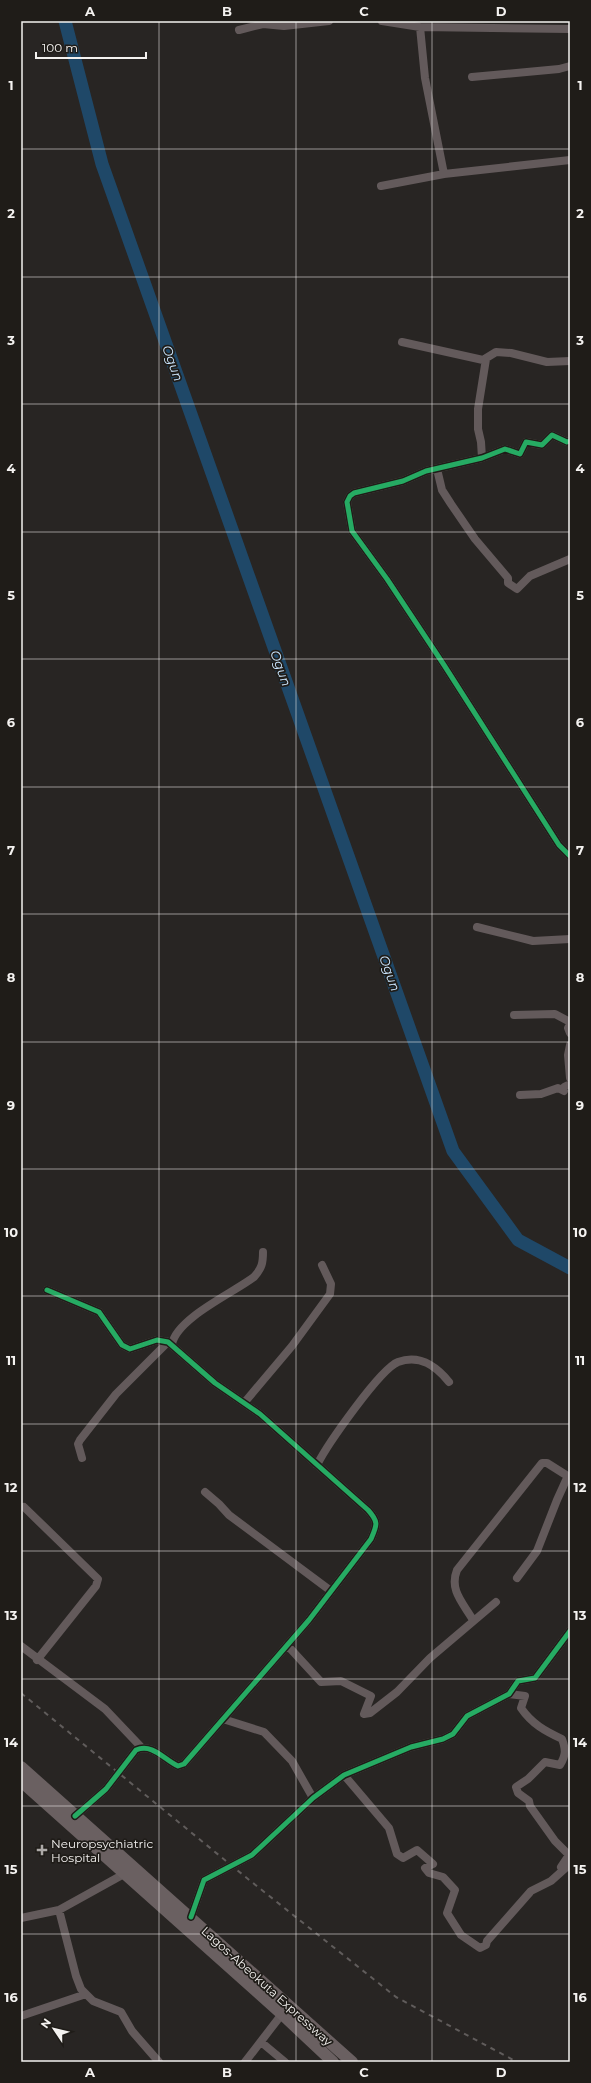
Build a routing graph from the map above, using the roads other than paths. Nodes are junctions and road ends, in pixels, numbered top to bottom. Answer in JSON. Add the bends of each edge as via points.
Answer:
{"nodes":[{"id":1,"x":329,"y":21,"type":"edge"},
{"id":2,"x":382,"y":21,"type":"edge"},
{"id":3,"x":386,"y":21,"type":"edge"},
{"id":4,"x":479,"y":24,"type":"edge"},
{"id":5,"x":420,"y":27,"type":"junction"},
{"id":6,"x":570,"y":29,"type":"edge"},
{"id":7,"x":239,"y":30,"type":"dead end"},
{"id":8,"x":570,"y":66,"type":"edge"},
{"id":9,"x":472,"y":77,"type":"dead end"},
{"id":10,"x":570,"y":160,"type":"edge"},
{"id":11,"x":444,"y":174,"type":"junction"},
{"id":12,"x":381,"y":186,"type":"dead end"},
{"id":13,"x":402,"y":342,"type":"dead end"},
{"id":14,"x":483,"y":360,"type":"junction"},
{"id":15,"x":570,"y":362,"type":"edge"},
{"id":16,"x":570,"y":441,"type":"edge"},
{"id":17,"x":482,"y":458,"type":"junction"},
{"id":18,"x":437,"y":469,"type":"junction"},
{"id":19,"x":570,"y":559,"type":"edge"},
{"id":20,"x":570,"y":856,"type":"edge"},
{"id":21,"x":477,"y":927,"type":"dead end"},
{"id":22,"x":570,"y":939,"type":"edge"},
{"id":23,"x":514,"y":1015,"type":"dead end"},
{"id":24,"x":570,"y":1023,"type":"edge"},
{"id":25,"x":570,"y":1033,"type":"edge"},
{"id":26,"x":570,"y":1045,"type":"edge"},
{"id":27,"x":570,"y":1078,"type":"edge"},
{"id":28,"x":570,"y":1084,"type":"edge"},
{"id":29,"x":520,"y":1095,"type":"dead end"},
{"id":30,"x":263,"y":1252,"type":"dead end"},
{"id":31,"x":322,"y":1265,"type":"dead end"},
{"id":32,"x":47,"y":1290,"type":"dead end"},
{"id":33,"x":170,"y":1343,"type":"junction"},
{"id":34,"x":449,"y":1382,"type":"dead end"},
{"id":35,"x":244,"y":1403,"type":"junction"},
{"id":36,"x":82,"y":1458,"type":"dead end"},
{"id":37,"x":317,"y":1465,"type":"junction"},
{"id":38,"x":205,"y":1492,"type":"dead end"},
{"id":39,"x":24,"y":1507,"type":"dead end"},
{"id":40,"x":517,"y":1578,"type":"dead end"},
{"id":41,"x":331,"y":1591,"type":"junction"},
{"id":42,"x":496,"y":1602,"type":"dead end"},
{"id":43,"x":473,"y":1620,"type":"junction"},
{"id":44,"x":569,"y":1633,"type":"edge"},
{"id":45,"x":287,"y":1645,"type":"junction"},
{"id":46,"x":21,"y":1646,"type":"edge"},
{"id":47,"x":37,"y":1660,"type":"junction"},
{"id":48,"x":509,"y":1694,"type":"junction"},
{"id":49,"x":223,"y":1719,"type":"junction"},
{"id":50,"x":142,"y":1748,"type":"junction"},
{"id":51,"x":21,"y":1767,"type":"edge"},
{"id":52,"x":344,"y":1775,"type":"junction"},
{"id":53,"x":21,"y":1781,"type":"edge"},
{"id":54,"x":312,"y":1798,"type":"junction"},
{"id":55,"x":76,"y":1816,"type":"junction"},
{"id":56,"x":570,"y":1864,"type":"edge"},
{"id":57,"x":124,"y":1874,"type":"junction"},
{"id":58,"x":551,"y":1881,"type":"junction"},
{"id":59,"x":59,"y":1910,"type":"junction"},
{"id":60,"x":191,"y":1917,"type":"junction"},
{"id":61,"x":21,"y":1918,"type":"edge"},
{"id":62,"x":86,"y":1994,"type":"junction"},
{"id":63,"x":282,"y":2014,"type":"junction"},
{"id":64,"x":21,"y":2016,"type":"edge"},
{"id":65,"x":261,"y":2042,"type":"junction"},
{"id":66,"x":159,"y":2062,"type":"edge"},
{"id":67,"x":245,"y":2062,"type":"edge"},
{"id":68,"x":285,"y":2062,"type":"edge"},
{"id":69,"x":333,"y":2062,"type":"edge"},
{"id":70,"x":352,"y":2062,"type":"edge"}],
"edges":[{"from":1,"to":7,"type":"street","via":[[284,26],[263,24]]},
{"from":2,"to":3,"type":"street"},
{"from":3,"to":5,"type":"street"},
{"from":4,"to":5,"type":"street"},
{"from":4,"to":6,"type":"street"},
{"from":5,"to":11,"type":"street","via":[[425,78]]},
{"from":8,"to":9,"type":"street"},
{"from":10,"to":11,"type":"street"},
{"from":11,"to":12,"type":"street"},
{"from":13,"to":14,"type":"street"},
{"from":14,"to":15,"type":"street","via":[[496,352],[547,362]]},
{"from":14,"to":17,"type":"street","via":[[486,359],[478,409]]},
{"from":16,"to":17,"type":"street","via":[[552,435],[542,445],[526,442],[520,454],[506,449]]},
{"from":17,"to":18,"type":"street"},
{"from":18,"to":19,"type":"street","via":[[442,490],[475,539],[508,578],[508,583],[517,589],[530,576]]},
{"from":18,"to":20,"type":"street","via":[[403,481],[354,493],[347,502],[352,531],[388,579],[559,845]]},
{"from":21,"to":22,"type":"street","via":[[533,941]]},
{"from":23,"to":24,"type":"street","via":[[555,1014]]},
{"from":24,"to":25,"type":"street"},
{"from":26,"to":27,"type":"street"},
{"from":28,"to":29,"type":"street","via":[[564,1087],[564,1091],[558,1088],[541,1094]]},
{"from":30,"to":33,"type":"street","via":[[261,1269],[254,1277],[204,1308]]},
{"from":31,"to":35,"type":"street","via":[[331,1284],[330,1294],[292,1346]]},
{"from":32,"to":33,"type":"street","via":[[99,1312],[122,1345],[127,1348],[135,1348],[156,1340]]},
{"from":33,"to":35,"type":"street","via":[[215,1383]]},
{"from":33,"to":36,"type":"street","via":[[116,1394],[80,1440],[78,1444]]},
{"from":34,"to":37,"type":"street","via":[[431,1363],[420,1360],[397,1362],[385,1372],[361,1401],[324,1450]]},
{"from":35,"to":37,"type":"street"},
{"from":37,"to":41,"type":"street","via":[[376,1518],[377,1527],[371,1539]]},
{"from":38,"to":41,"type":"street","via":[[229,1515]]},
{"from":39,"to":47,"type":"street","via":[[98,1579],[96,1586]]},
{"from":40,"to":43,"type":"street","via":[[537,1551],[567,1478],[547,1463],[542,1463],[457,1570],[453,1580],[454,1587]]},
{"from":41,"to":45,"type":"street"},
{"from":42,"to":43,"type":"street"},
{"from":43,"to":45,"type":"street","via":[[382,1705],[364,1714],[371,1696],[341,1681],[321,1682]]},
{"from":44,"to":48,"type":"street","via":[[535,1678],[518,1680]]},
{"from":45,"to":49,"type":"street"},
{"from":46,"to":47,"type":"street"},
{"from":47,"to":50,"type":"street","via":[[105,1709]]},
{"from":48,"to":52,"type":"street","via":[[467,1716],[453,1734],[443,1739],[411,1746]]},
{"from":48,"to":58,"type":"street","via":[[525,1696],[521,1708],[526,1715],[539,1728],[562,1739],[565,1748],[566,1756],[560,1764],[545,1762],[516,1787],[518,1793],[530,1801],[530,1806],[555,1841],[569,1855]]},
{"from":49,"to":50,"type":"street","via":[[184,1764],[178,1766],[149,1748]]},
{"from":49,"to":54,"type":"street","via":[[264,1732],[292,1761]]},
{"from":50,"to":55,"type":"street","via":[[131,1755],[97,1799]]},
{"from":51,"to":55,"type":"highway","name":"Lagos-Abeokuta Expressway"},
{"from":52,"to":54,"type":"street"},
{"from":52,"to":58,"type":"street","via":[[388,1828],[397,1854],[403,1858],[417,1850],[434,1864],[425,1868],[429,1873],[443,1877],[455,1890],[447,1913],[461,1935],[480,1948],[486,1945],[531,1891]]},
{"from":53,"to":57,"type":"highway","name":"Lagos-Abeokuta Expressway"},
{"from":54,"to":60,"type":"street","via":[[252,1855],[204,1880]]},
{"from":55,"to":60,"type":"highway","name":"Lagos-Abeokuta Expressway"},
{"from":56,"to":58,"type":"street"},
{"from":57,"to":59,"type":"street"},
{"from":57,"to":63,"type":"highway","name":"Lagos-Abeokuta Expressway"},
{"from":59,"to":61,"type":"street"},
{"from":59,"to":62,"type":"street","via":[[76,1976]]},
{"from":60,"to":70,"type":"highway","name":"Lagos-Abeokuta Expressway"},
{"from":62,"to":64,"type":"street"},
{"from":62,"to":66,"type":"street","via":[[93,2001],[121,2012],[132,2031]]},
{"from":63,"to":65,"type":"street"},
{"from":63,"to":69,"type":"highway","name":"Lagos-Abeokuta Expressway"},
{"from":65,"to":67,"type":"street"},
{"from":65,"to":68,"type":"street"}]}
